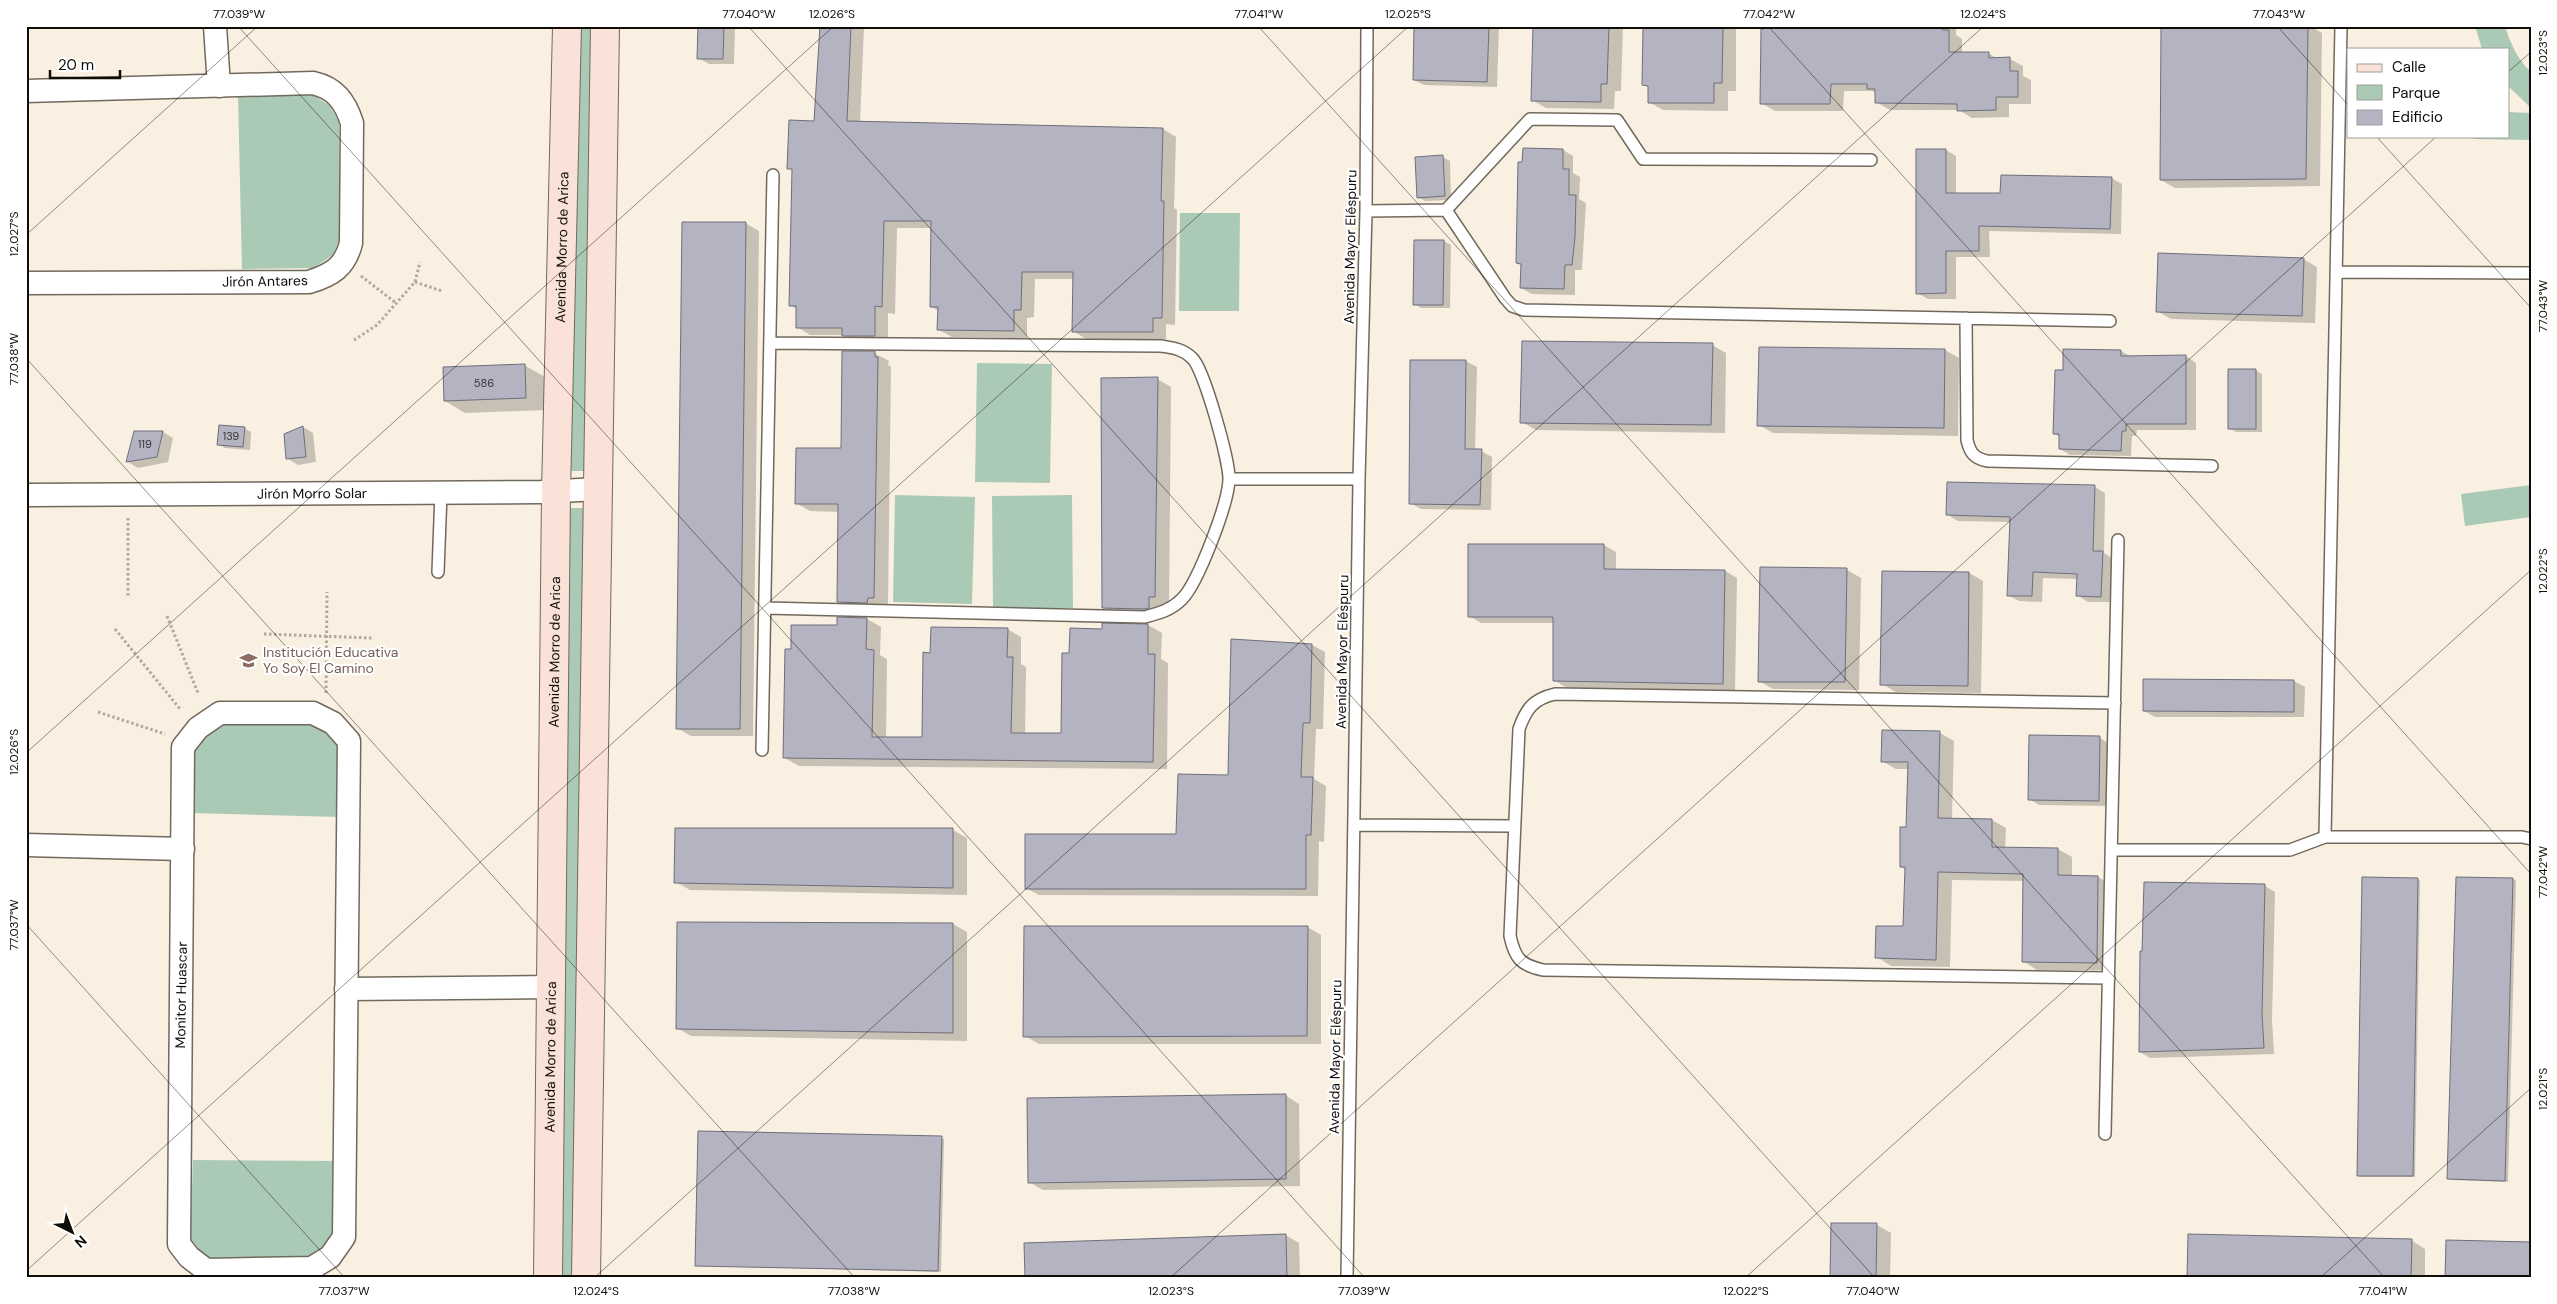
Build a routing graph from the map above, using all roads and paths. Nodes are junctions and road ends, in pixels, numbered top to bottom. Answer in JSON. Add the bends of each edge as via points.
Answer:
{"nodes":[{"id":1,"x":215,"y":26,"type":"edge"},
{"id":2,"x":567,"y":26,"type":"edge"},
{"id":3,"x":605,"y":26,"type":"edge"},
{"id":4,"x":1367,"y":26,"type":"edge"},
{"id":5,"x":2340,"y":26,"type":"edge"},
{"id":6,"x":229,"y":85,"type":"junction"},
{"id":7,"x":26,"y":91,"type":"edge"},
{"id":8,"x":1871,"y":160,"type":"dead end"},
{"id":9,"x":773,"y":175,"type":"dead end"},
{"id":10,"x":1446,"y":210,"type":"junction"},
{"id":11,"x":1366,"y":211,"type":"junction"},
{"id":12,"x":345,"y":261,"type":"junction"},
{"id":13,"x":420,"y":262,"type":"dead end"},
{"id":14,"x":2336,"y":272,"type":"junction"},
{"id":15,"x":2531,"y":273,"type":"edge"},
{"id":16,"x":414,"y":282,"type":"junction"},
{"id":17,"x":26,"y":283,"type":"edge"},
{"id":18,"x":442,"y":291,"type":"dead end"},
{"id":19,"x":396,"y":303,"type":"junction"},
{"id":20,"x":1966,"y":318,"type":"junction"},
{"id":21,"x":2110,"y":321,"type":"dead end"},
{"id":22,"x":354,"y":340,"type":"dead end"},
{"id":23,"x":771,"y":343,"type":"junction"},
{"id":24,"x":2212,"y":466,"type":"dead end"},
{"id":25,"x":1229,"y":478,"type":"junction"},
{"id":26,"x":1359,"y":479,"type":"junction"},
{"id":27,"x":598,"y":489,"type":"junction"},
{"id":28,"x":556,"y":492,"type":"junction"},
{"id":29,"x":441,"y":493,"type":"junction"},
{"id":30,"x":127,"y":494,"type":"junction"},
{"id":31,"x":26,"y":495,"type":"edge"},
{"id":32,"x":2118,"y":540,"type":"dead end"},
{"id":33,"x":438,"y":572,"type":"dead end"},
{"id":34,"x":327,"y":592,"type":"dead end"},
{"id":35,"x":128,"y":598,"type":"dead end"},
{"id":36,"x":765,"y":608,"type":"junction"},
{"id":37,"x":167,"y":616,"type":"dead end"},
{"id":38,"x":115,"y":628,"type":"dead end"},
{"id":39,"x":264,"y":634,"type":"dead end"},
{"id":40,"x":326,"y":638,"type":"junction"},
{"id":41,"x":372,"y":638,"type":"dead end"},
{"id":42,"x":198,"y":693,"type":"dead end"},
{"id":43,"x":326,"y":693,"type":"dead end"},
{"id":44,"x":2115,"y":703,"type":"junction"},
{"id":45,"x":180,"y":709,"type":"dead end"},
{"id":46,"x":98,"y":712,"type":"dead end"},
{"id":47,"x":165,"y":734,"type":"dead end"},
{"id":48,"x":762,"y":750,"type":"dead end"},
{"id":49,"x":1354,"y":825,"type":"junction"},
{"id":50,"x":1514,"y":826,"type":"junction"},
{"id":51,"x":2325,"y":836,"type":"junction"},
{"id":52,"x":2531,"y":839,"type":"edge"},
{"id":53,"x":26,"y":845,"type":"edge"},
{"id":54,"x":182,"y":849,"type":"junction"},
{"id":55,"x":2111,"y":850,"type":"junction"},
{"id":56,"x":2109,"y":978,"type":"junction"},
{"id":57,"x":551,"y":987,"type":"junction"},
{"id":58,"x":346,"y":989,"type":"junction"},
{"id":59,"x":2105,"y":1134,"type":"dead end"},
{"id":60,"x":548,"y":1278,"type":"edge"},
{"id":61,"x":586,"y":1278,"type":"edge"},
{"id":62,"x":1347,"y":1278,"type":"edge"}],
"edges":[{"from":1,"to":6,"type":"street"},
{"from":2,"to":28,"type":"main road","name":"Avenida Morro de Arica"},
{"from":3,"to":27,"type":"main road"},
{"from":4,"to":11,"type":"lane","name":"Avenida Mayor Eléspuru"},
{"from":5,"to":14,"type":"lane"},
{"from":6,"to":7,"type":"street"},
{"from":6,"to":12,"type":"street","via":[[312,83],[325,86],[347,107],[352,123],[351,243]]},
{"from":8,"to":10,"type":"lane","via":[[1643,159],[1617,120],[1530,119]]},
{"from":9,"to":23,"type":"lane"},
{"from":10,"to":11,"type":"lane"},
{"from":10,"to":20,"type":"lane","via":[[1504,298],[1512,306],[1524,310]]},
{"from":11,"to":26,"type":"lane","name":"Avenida Mayor Eléspuru"},
{"from":12,"to":17,"type":"street","name":"Jirón Antares","via":[[327,276],[309,282]]},
{"from":12,"to":19,"type":"path"},
{"from":13,"to":16,"type":"path"},
{"from":14,"to":15,"type":"lane"},
{"from":14,"to":51,"type":"lane"},
{"from":16,"to":18,"type":"path"},
{"from":16,"to":19,"type":"path"},
{"from":19,"to":22,"type":"path","via":[[377,325]]},
{"from":20,"to":21,"type":"lane"},
{"from":20,"to":24,"type":"lane","via":[[1967,440],[1976,458],[1987,461]]},
{"from":23,"to":25,"type":"lane","via":[[1161,346],[1181,350],[1194,359],[1202,374]]},
{"from":23,"to":36,"type":"lane"},
{"from":25,"to":26,"type":"lane"},
{"from":25,"to":36,"type":"lane","via":[[1225,503],[1191,587],[1174,607],[1161,613],[1135,616]]},
{"from":26,"to":49,"type":"lane","name":"Avenida Mayor Eléspuru"},
{"from":27,"to":28,"type":"street","name":"Jirón Morro Solar"},
{"from":27,"to":61,"type":"main road"},
{"from":28,"to":29,"type":"street","name":"Jirón Morro Solar"},
{"from":28,"to":57,"type":"main road","name":"Avenida Morro de Arica"},
{"from":29,"to":30,"type":"street","name":"Jirón Morro Solar"},
{"from":29,"to":33,"type":"lane"},
{"from":30,"to":31,"type":"street","name":"Jirón Morro Solar"},
{"from":30,"to":35,"type":"path"},
{"from":32,"to":44,"type":"lane"},
{"from":34,"to":40,"type":"path"},
{"from":36,"to":48,"type":"lane"},
{"from":37,"to":42,"type":"path"},
{"from":38,"to":45,"type":"path"},
{"from":39,"to":40,"type":"path"},
{"from":40,"to":41,"type":"path"},
{"from":40,"to":43,"type":"path"},
{"from":44,"to":50,"type":"lane","via":[[1555,694],[1540,697],[1526,711],[1519,730]]},
{"from":44,"to":55,"type":"lane"},
{"from":46,"to":47,"type":"path"},
{"from":49,"to":50,"type":"lane"},
{"from":49,"to":62,"type":"lane","name":"Avenida Mayor Eléspuru"},
{"from":50,"to":56,"type":"lane","via":[[1510,936],[1514,953],[1527,966],[1543,970]]},
{"from":51,"to":52,"type":"lane"},
{"from":51,"to":55,"type":"lane","via":[[2290,850]]},
{"from":53,"to":54,"type":"street"},
{"from":54,"to":58,"type":"street","name":"Monitor Huascar","via":[[183,746],[198,728],[220,712],[313,713],[333,723],[349,741]]},
{"from":54,"to":58,"type":"street","name":"Monitor Huascar","via":[[179,1244],[206,1270],[312,1268],[330,1257],[344,1237]]},
{"from":55,"to":56,"type":"lane"},
{"from":56,"to":59,"type":"lane"},
{"from":57,"to":58,"type":"street"},
{"from":57,"to":60,"type":"main road","name":"Avenida Morro de Arica"}]}
